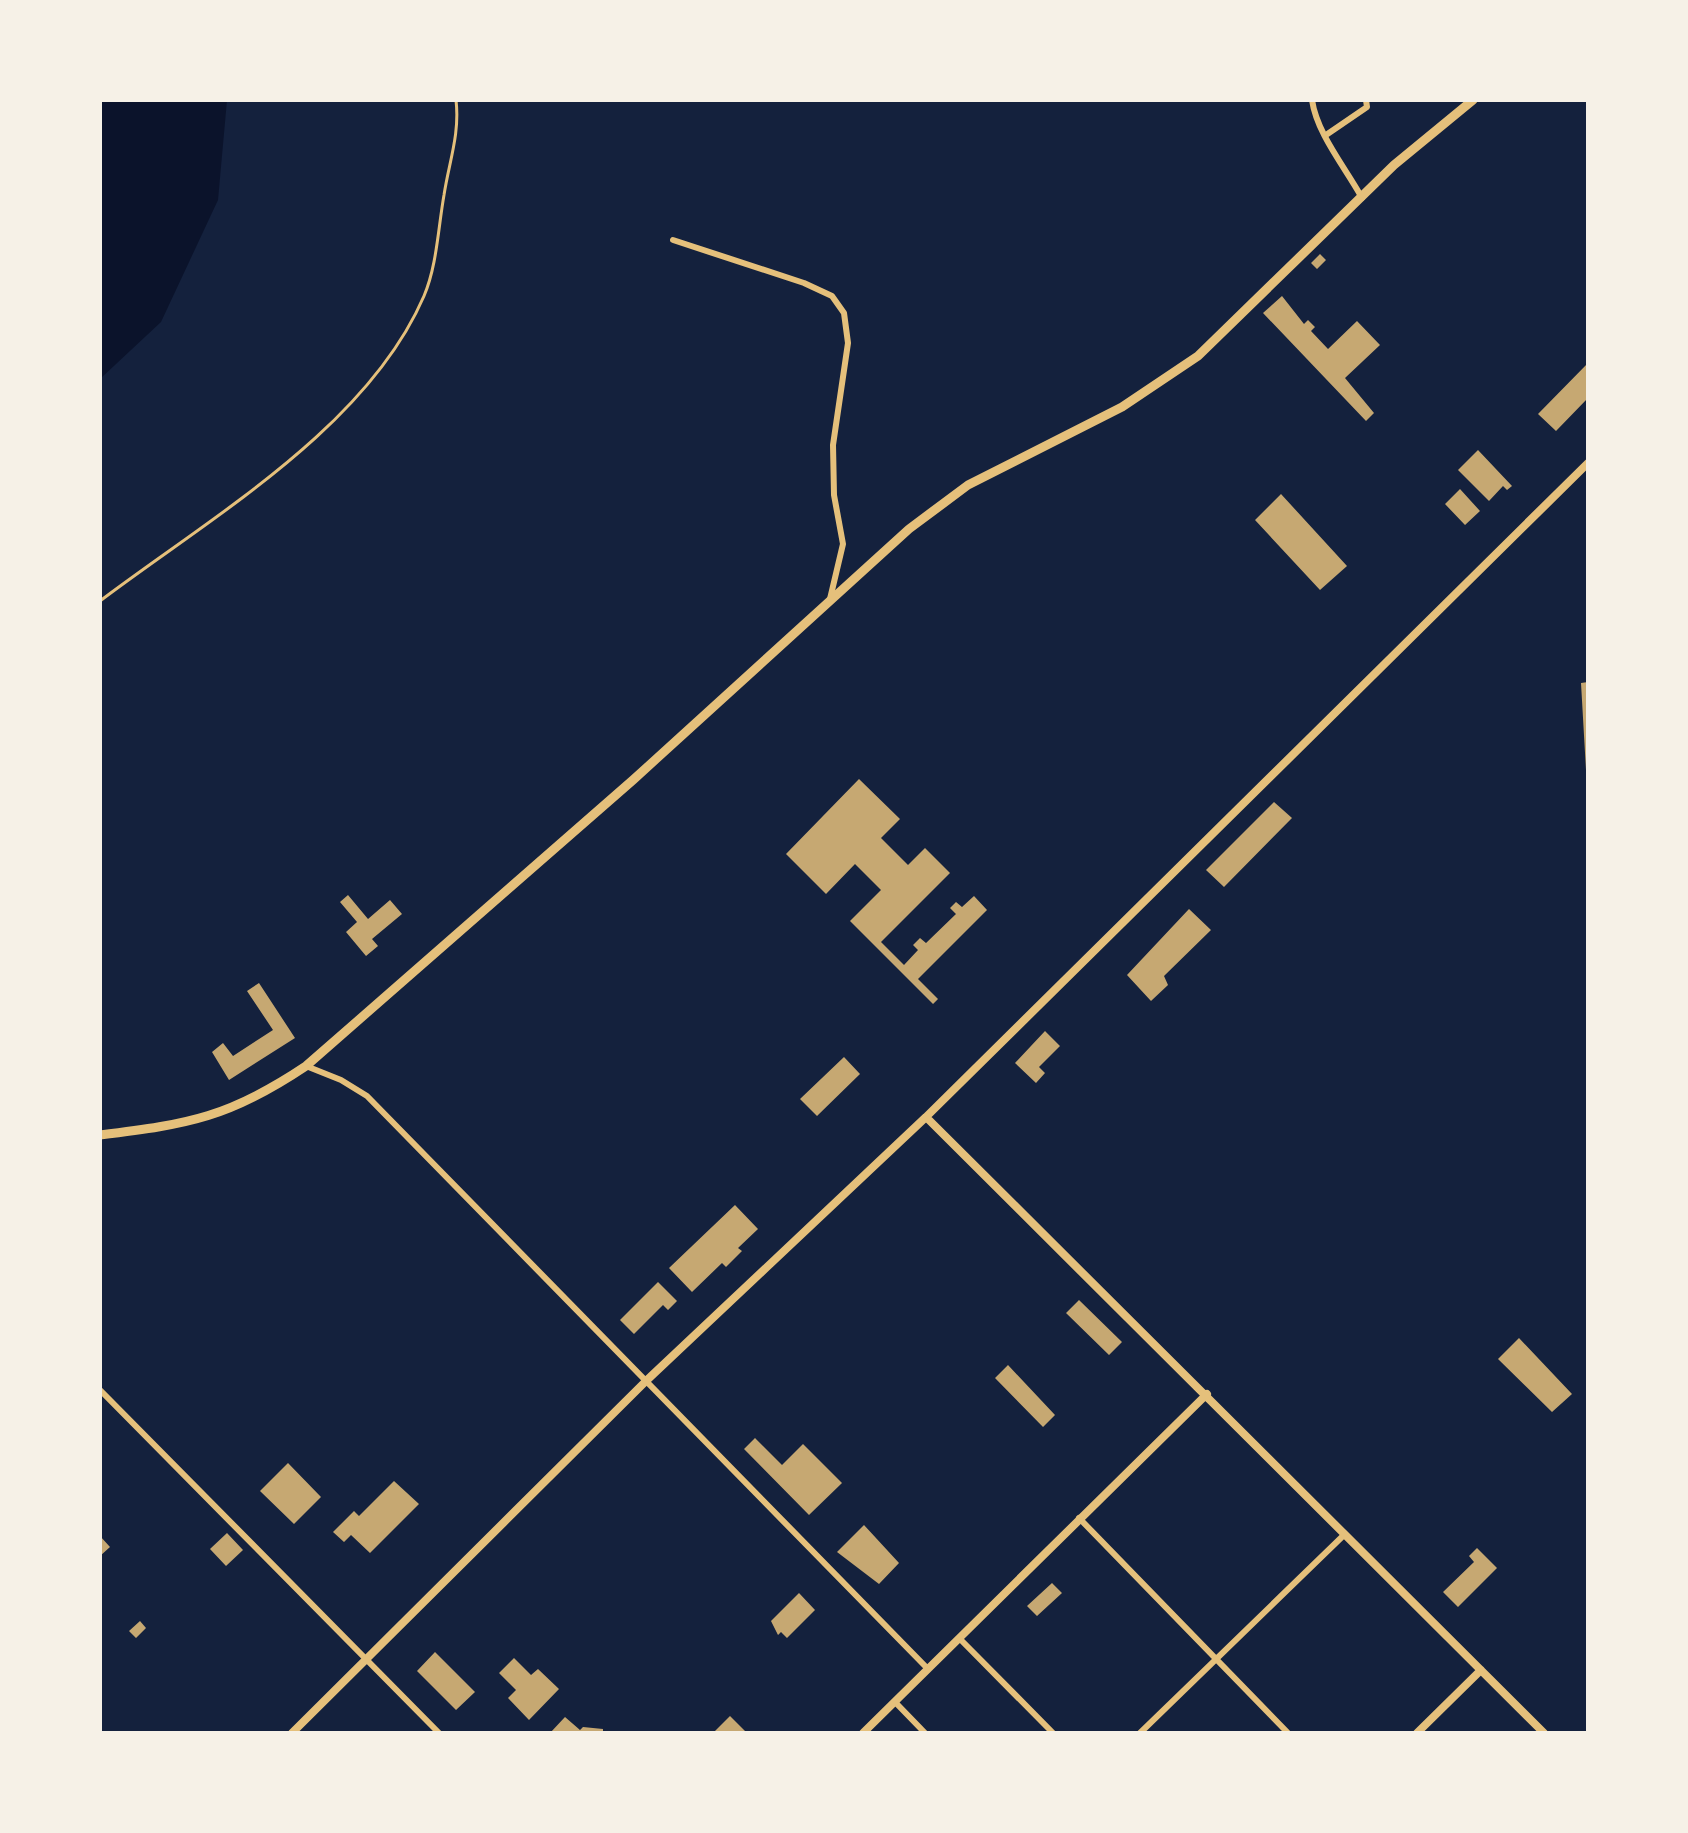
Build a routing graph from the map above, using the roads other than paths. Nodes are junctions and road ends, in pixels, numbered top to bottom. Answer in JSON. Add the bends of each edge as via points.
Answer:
{"nodes":[{"id":1,"x":456,"y":100,"type":"edge"},
{"id":2,"x":1312,"y":100,"type":"edge"},
{"id":3,"x":1366,"y":100,"type":"edge"},
{"id":4,"x":1473,"y":100,"type":"edge"},
{"id":5,"x":1326,"y":135,"type":"junction"},
{"id":6,"x":1362,"y":198,"type":"junction"},
{"id":7,"x":673,"y":240,"type":"dead end"},
{"id":8,"x":1588,"y":463,"type":"edge"},
{"id":9,"x":830,"y":599,"type":"junction"},
{"id":10,"x":100,"y":601,"type":"edge"},
{"id":11,"x":306,"y":1066,"type":"junction"},
{"id":12,"x":926,"y":1117,"type":"junction"},
{"id":13,"x":100,"y":1135,"type":"edge"},
{"id":14,"x":646,"y":1381,"type":"junction"},
{"id":15,"x":100,"y":1390,"type":"edge"},
{"id":16,"x":1207,"y":1394,"type":"junction"},
{"id":17,"x":1079,"y":1518,"type":"junction"},
{"id":18,"x":1345,"y":1534,"type":"junction"},
{"id":19,"x":960,"y":1639,"type":"junction"},
{"id":20,"x":1216,"y":1659,"type":"junction"},
{"id":21,"x":365,"y":1660,"type":"junction"},
{"id":22,"x":927,"y":1668,"type":"junction"},
{"id":23,"x":1481,"y":1670,"type":"junction"},
{"id":24,"x":895,"y":1702,"type":"junction"},
{"id":25,"x":292,"y":1733,"type":"edge"},
{"id":26,"x":439,"y":1733,"type":"edge"},
{"id":27,"x":863,"y":1733,"type":"edge"},
{"id":28,"x":925,"y":1733,"type":"edge"},
{"id":29,"x":1053,"y":1733,"type":"edge"},
{"id":30,"x":1140,"y":1733,"type":"edge"},
{"id":31,"x":1288,"y":1733,"type":"edge"},
{"id":32,"x":1417,"y":1733,"type":"edge"},
{"id":33,"x":1544,"y":1733,"type":"edge"}],
"edges":[{"from":1,"to":10,"type":"lane","via":[[459,126],[433,269],[408,330],[386,363],[356,401],[240,499]]},
{"from":2,"to":5,"type":"street","via":[[1316,122]]},
{"from":3,"to":5,"type":"street","via":[[1367,107]]},
{"from":4,"to":6,"type":"main road"},
{"from":5,"to":6,"type":"street"},
{"from":6,"to":9,"type":"main road","via":[[1198,356],[1122,407],[968,485]]},
{"from":7,"to":9,"type":"street","via":[[804,283],[832,296],[844,313],[848,343],[833,445],[834,495],[843,544]]},
{"from":8,"to":12,"type":"main road"},
{"from":9,"to":11,"type":"main road","via":[[633,780]]},
{"from":11,"to":13,"type":"main road","via":[[258,1097],[209,1118]]},
{"from":11,"to":14,"type":"street","via":[[367,1096]]},
{"from":12,"to":14,"type":"main road"},
{"from":12,"to":16,"type":"main road"},
{"from":14,"to":21,"type":"main road"},
{"from":14,"to":22,"type":"street"},
{"from":15,"to":21,"type":"street"},
{"from":16,"to":17,"type":"main road"},
{"from":16,"to":18,"type":"main road"},
{"from":17,"to":19,"type":"main road"},
{"from":17,"to":20,"type":"street"},
{"from":18,"to":20,"type":"street"},
{"from":18,"to":23,"type":"main road"},
{"from":19,"to":22,"type":"main road"},
{"from":19,"to":29,"type":"street"},
{"from":20,"to":30,"type":"street"},
{"from":20,"to":31,"type":"street"},
{"from":21,"to":25,"type":"main road"},
{"from":21,"to":26,"type":"street"},
{"from":22,"to":24,"type":"main road"},
{"from":23,"to":32,"type":"main road"},
{"from":23,"to":33,"type":"main road"},
{"from":24,"to":27,"type":"main road"},
{"from":24,"to":28,"type":"street"}]}
